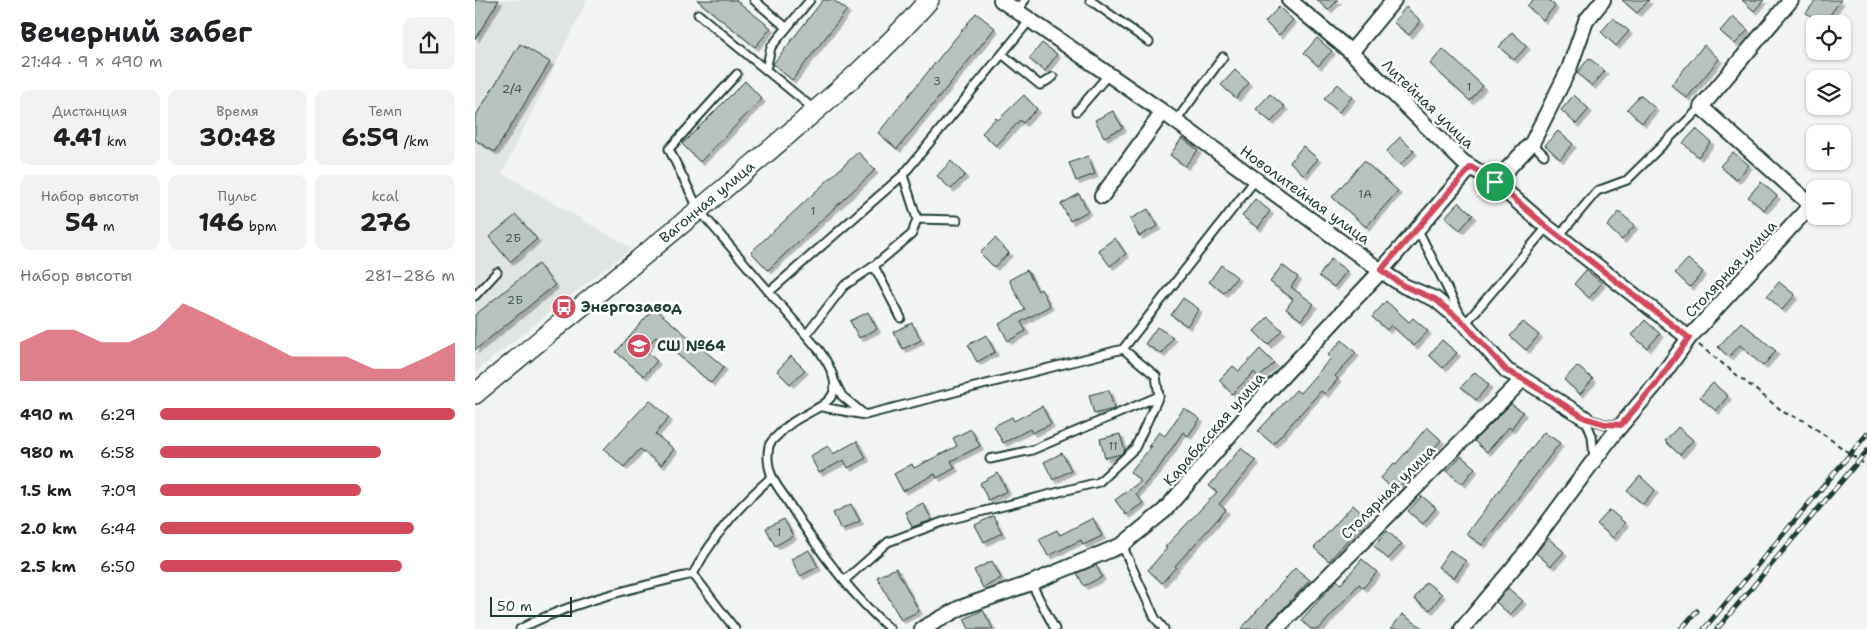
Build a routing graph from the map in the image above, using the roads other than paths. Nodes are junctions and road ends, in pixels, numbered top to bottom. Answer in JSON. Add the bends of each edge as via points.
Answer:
{"nodes":[{"id":1,"x":754,"y":0,"type":"edge"},
{"id":2,"x":810,"y":0,"type":"edge"},
{"id":3,"x":929,"y":0,"type":"edge"},
{"id":4,"x":1001,"y":0,"type":"edge"},
{"id":5,"x":1091,"y":0,"type":"edge"},
{"id":6,"x":1289,"y":0,"type":"edge"},
{"id":7,"x":1394,"y":0,"type":"edge"},
{"id":8,"x":1603,"y":0,"type":"edge"},
{"id":9,"x":1791,"y":0,"type":"edge"},
{"id":10,"x":1021,"y":6,"type":"edge"},
{"id":11,"x":698,"y":14,"type":"dead end"},
{"id":12,"x":1030,"y":20,"type":"junction"},
{"id":13,"x":787,"y":28,"type":"junction"},
{"id":14,"x":1149,"y":42,"type":"dead end"},
{"id":15,"x":1351,"y":52,"type":"junction"},
{"id":16,"x":1002,"y":54,"type":"junction"},
{"id":17,"x":1223,"y":57,"type":"dead end"},
{"id":18,"x":766,"y":70,"type":"junction"},
{"id":19,"x":737,"y":74,"type":"dead end"},
{"id":20,"x":1109,"y":74,"type":"junction"},
{"id":21,"x":1053,"y":77,"type":"dead end"},
{"id":22,"x":1701,"y":107,"type":"junction"},
{"id":23,"x":815,"y":111,"type":"junction"},
{"id":24,"x":1077,"y":111,"type":"dead end"},
{"id":25,"x":1163,"y":112,"type":"junction"},
{"id":26,"x":1176,"y":121,"type":"junction"},
{"id":27,"x":1533,"y":143,"type":"junction"},
{"id":28,"x":1544,"y":155,"type":"dead end"},
{"id":29,"x":1471,"y":167,"type":"junction"},
{"id":30,"x":903,"y":175,"type":"junction"},
{"id":31,"x":1256,"y":180,"type":"junction"},
{"id":32,"x":1495,"y":182,"type":"junction"},
{"id":33,"x":1102,"y":196,"type":"dead end"},
{"id":34,"x":699,"y":210,"type":"junction"},
{"id":35,"x":917,"y":219,"type":"junction"},
{"id":36,"x":957,"y":220,"type":"dead end"},
{"id":37,"x":1547,"y":227,"type":"junction"},
{"id":38,"x":1417,"y":228,"type":"junction"},
{"id":39,"x":1559,"y":236,"type":"junction"},
{"id":40,"x":874,"y":266,"type":"junction"},
{"id":41,"x":1381,"y":270,"type":"junction"},
{"id":42,"x":497,"y":272,"type":"dead end"},
{"id":43,"x":769,"y":292,"type":"junction"},
{"id":44,"x":475,"y":296,"type":"edge"},
{"id":45,"x":901,"y":318,"type":"dead end"},
{"id":46,"x":1465,"y":324,"type":"junction"},
{"id":47,"x":806,"y":335,"type":"junction"},
{"id":48,"x":1689,"y":338,"type":"junction"},
{"id":49,"x":1123,"y":349,"type":"junction"},
{"id":50,"x":1523,"y":379,"type":"junction"},
{"id":51,"x":835,"y":382,"type":"junction"},
{"id":52,"x":476,"y":392,"type":"edge"},
{"id":53,"x":1159,"y":396,"type":"junction"},
{"id":54,"x":822,"y":408,"type":"junction"},
{"id":55,"x":865,"y":415,"type":"junction"},
{"id":56,"x":1585,"y":418,"type":"junction"},
{"id":57,"x":1621,"y":425,"type":"junction"},
{"id":58,"x":991,"y":459,"type":"dead end"},
{"id":59,"x":1594,"y":459,"type":"junction"},
{"id":60,"x":772,"y":477,"type":"junction"},
{"id":61,"x":1123,"y":545,"type":"junction"},
{"id":62,"x":693,"y":574,"type":"junction"},
{"id":63,"x":845,"y":580,"type":"junction"},
{"id":64,"x":1031,"y":583,"type":"junction"},
{"id":65,"x":520,"y":629,"type":"edge"},
{"id":66,"x":735,"y":629,"type":"edge"},
{"id":67,"x":889,"y":629,"type":"edge"},
{"id":68,"x":922,"y":629,"type":"edge"},
{"id":69,"x":1055,"y":629,"type":"edge"},
{"id":70,"x":1164,"y":629,"type":"edge"},
{"id":71,"x":1277,"y":629,"type":"edge"},
{"id":72,"x":1461,"y":629,"type":"edge"}],
"edges":[{"from":1,"to":13,"type":"lane"},
{"from":2,"to":13,"type":"lane"},
{"from":3,"to":23,"type":"street","name":"Вагонная улица","via":[[877,56]]},
{"from":4,"to":10,"type":"street","name":"Новолитейная улица"},
{"from":5,"to":14,"type":"lane"},
{"from":6,"to":15,"type":"street","name":"Литейная улица"},
{"from":7,"to":15,"type":"street"},
{"from":8,"to":27,"type":"street","via":[[1586,21],[1569,69]]},
{"from":9,"to":22,"type":"street"},
{"from":10,"to":12,"type":"street","name":"Новолитейная улица"},
{"from":11,"to":18,"type":"lane"},
{"from":12,"to":16,"type":"lane"},
{"from":12,"to":20,"type":"street","name":"Новолитейная улица"},
{"from":13,"to":18,"type":"lane","via":[[771,47]]},
{"from":15,"to":29,"type":"street","name":"Литейная улица"},
{"from":16,"to":21,"type":"lane","via":[[1040,85]]},
{"from":16,"to":30,"type":"lane"},
{"from":17,"to":26,"type":"lane"},
{"from":18,"to":23,"type":"lane"},
{"from":19,"to":34,"type":"lane","via":[[669,149]]},
{"from":20,"to":24,"type":"lane"},
{"from":20,"to":25,"type":"street","name":"Новолитейная улица"},
{"from":22,"to":39,"type":"lane","via":[[1627,180],[1597,191]]},
{"from":22,"to":48,"type":"street","name":"Столярная улица","via":[[1811,205]]},
{"from":23,"to":34,"type":"street","name":"Вагонная улица"},
{"from":25,"to":26,"type":"street","name":"Новолитейная улица"},
{"from":25,"to":33,"type":"street"},
{"from":26,"to":31,"type":"street","name":"Новолитейная улица"},
{"from":27,"to":28,"type":"lane"},
{"from":27,"to":32,"type":"street"},
{"from":29,"to":32,"type":"street","name":"Литейная улица"},
{"from":29,"to":38,"type":"street","name":"Карабасская улица"},
{"from":30,"to":35,"type":"lane"},
{"from":30,"to":43,"type":"lane"},
{"from":31,"to":41,"type":"street","name":"Новолитейная улица"},
{"from":31,"to":49,"type":"lane"},
{"from":32,"to":37,"type":"street","name":"Литейная улица"},
{"from":34,"to":43,"type":"lane"},
{"from":34,"to":52,"type":"street","name":"Вагонная улица"},
{"from":35,"to":36,"type":"lane"},
{"from":35,"to":40,"type":"lane","via":[[912,234]]},
{"from":37,"to":39,"type":"street","name":"Литейная улица"},
{"from":37,"to":46,"type":"lane"},
{"from":38,"to":41,"type":"street","name":"Карабасская улица"},
{"from":38,"to":46,"type":"lane"},
{"from":39,"to":48,"type":"street","name":"Литейная улица"},
{"from":40,"to":45,"type":"lane"},
{"from":40,"to":47,"type":"lane","via":[[843,286]]},
{"from":41,"to":46,"type":"street","name":"Новолитейная улица","via":[[1404,286],[1435,299]]},
{"from":41,"to":61,"type":"street","name":"Карабасская улица","via":[[1276,383],[1165,511]]},
{"from":42,"to":44,"type":"lane"},
{"from":43,"to":47,"type":"lane"},
{"from":46,"to":50,"type":"street","name":"Новолитейная улица","via":[[1507,371]]},
{"from":47,"to":51,"type":"lane","via":[[830,365]]},
{"from":48,"to":57,"type":"street","name":"Столярная улица"},
{"from":49,"to":53,"type":"lane","via":[[1156,376]]},
{"from":49,"to":55,"type":"lane"},
{"from":50,"to":56,"type":"street","name":"Новолитейная улица"},
{"from":50,"to":71,"type":"street","name":"Столярная улица"},
{"from":51,"to":54,"type":"lane","via":[[832,397]]},
{"from":51,"to":55,"type":"lane","via":[[841,396]]},
{"from":53,"to":58,"type":"lane","via":[[1032,450]]},
{"from":53,"to":63,"type":"lane","via":[[1135,448],[1099,482],[948,520],[888,542]]},
{"from":54,"to":55,"type":"lane"},
{"from":54,"to":60,"type":"lane","via":[[795,421],[769,445]]},
{"from":56,"to":57,"type":"lane"},
{"from":56,"to":59,"type":"lane","via":[[1592,436]]},
{"from":57,"to":59,"type":"street","name":"Столярная улица"},
{"from":59,"to":72,"type":"street","name":"Столярная улица","via":[[1523,556]]},
{"from":60,"to":62,"type":"lane","via":[[744,500],[705,551]]},
{"from":60,"to":63,"type":"lane","via":[[822,552]]},
{"from":61,"to":64,"type":"street","name":"Карабасская улица"},
{"from":61,"to":70,"type":"lane","via":[[1155,618]]},
{"from":62,"to":65,"type":"lane","via":[[542,617]]},
{"from":62,"to":66,"type":"lane"},
{"from":63,"to":67,"type":"lane"},
{"from":64,"to":68,"type":"street","name":"Карабасская улица","via":[[960,608]]},
{"from":64,"to":69,"type":"lane"}]}
